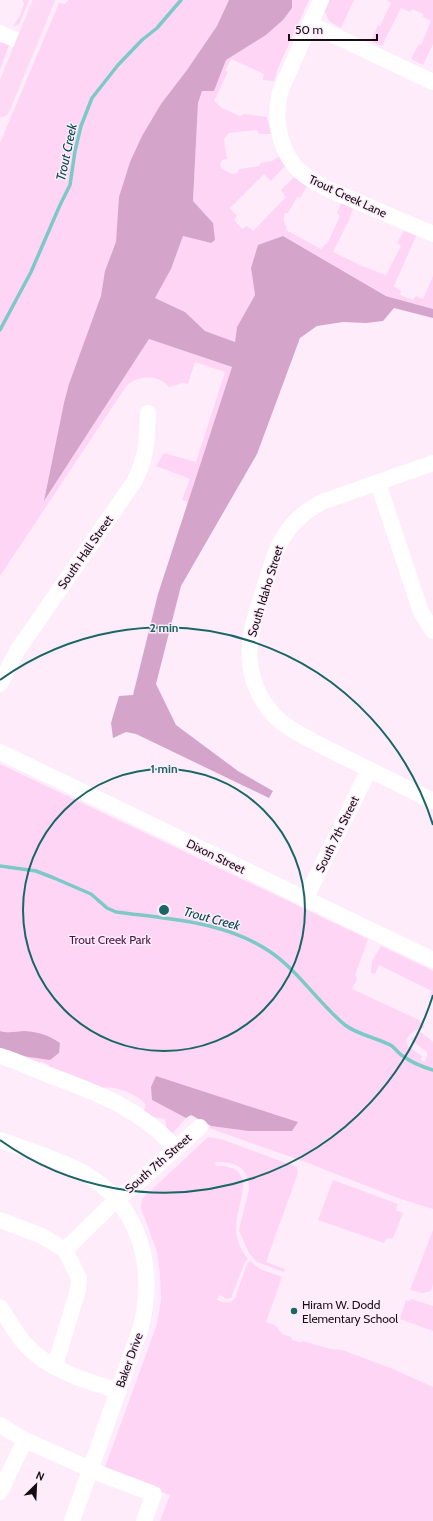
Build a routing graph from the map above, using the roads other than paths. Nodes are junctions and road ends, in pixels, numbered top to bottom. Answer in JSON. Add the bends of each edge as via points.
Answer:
{"nodes":[{"id":1,"x":44,"y":0,"type":"edge"},
{"id":2,"x":321,"y":0,"type":"edge"},
{"id":3,"x":310,"y":24,"type":"junction"},
{"id":4,"x":0,"y":32,"type":"edge"},
{"id":5,"x":26,"y":44,"type":"junction"},
{"id":6,"x":433,"y":82,"type":"edge"},
{"id":7,"x":0,"y":107,"type":"edge"},
{"id":8,"x":433,"y":234,"type":"edge"},
{"id":9,"x":148,"y":413,"type":"dead end"},
{"id":10,"x":433,"y":463,"type":"edge"},
{"id":11,"x":378,"y":483,"type":"junction"},
{"id":12,"x":433,"y":630,"type":"edge"},
{"id":13,"x":0,"y":684,"type":"edge"},
{"id":14,"x":0,"y":752,"type":"edge"},
{"id":15,"x":369,"y":770,"type":"junction"},
{"id":16,"x":433,"y":801,"type":"edge"},
{"id":17,"x":305,"y":899,"type":"junction"},
{"id":18,"x":433,"y":960,"type":"edge"},
{"id":19,"x":0,"y":1056,"type":"edge"},
{"id":20,"x":200,"y":1127,"type":"dead end"},
{"id":21,"x":0,"y":1140,"type":"edge"},
{"id":22,"x":176,"y":1148,"type":"junction"},
{"id":23,"x":116,"y":1200,"type":"junction"},
{"id":24,"x":0,"y":1220,"type":"edge"},
{"id":25,"x":65,"y":1250,"type":"junction"},
{"id":26,"x":0,"y":1306,"type":"edge"},
{"id":27,"x":55,"y":1366,"type":"junction"},
{"id":28,"x":118,"y":1391,"type":"junction"},
{"id":29,"x":0,"y":1425,"type":"edge"},
{"id":30,"x":25,"y":1440,"type":"junction"},
{"id":31,"x":91,"y":1469,"type":"junction"},
{"id":32,"x":0,"y":1492,"type":"edge"},
{"id":33,"x":72,"y":1521,"type":"edge"},
{"id":34,"x":144,"y":1521,"type":"edge"}],
"edges":[{"from":1,"to":5,"type":"main road"},
{"from":2,"to":3,"type":"street","name":"Trout Creek Lane"},
{"from":3,"to":6,"type":"street"},
{"from":3,"to":8,"type":"street","name":"Trout Creek Lane","via":[[277,104],[276,119],[286,152],[305,176],[328,189]]},
{"from":4,"to":5,"type":"street"},
{"from":5,"to":7,"type":"main road"},
{"from":9,"to":13,"type":"street","name":"South Hall Street","via":[[146,451],[134,482],[17,651]]},
{"from":10,"to":11,"type":"street","name":"South Idaho Street"},
{"from":11,"to":12,"type":"street","via":[[421,612]]},
{"from":11,"to":15,"type":"street","name":"South Idaho Street","via":[[322,502],[300,516],[287,530],[273,558],[251,632],[249,648],[253,680],[268,708],[279,720],[292,730]]},
{"from":14,"to":17,"type":"street","name":"Dixon Street"},
{"from":15,"to":16,"type":"street","name":"South Idaho Street"},
{"from":15,"to":17,"type":"street","name":"South 7th Street"},
{"from":17,"to":18,"type":"street","name":"Dixon Street"},
{"from":19,"to":22,"type":"street","via":[[110,1099],[148,1121]]},
{"from":20,"to":22,"type":"street","name":"South 7th Street"},
{"from":21,"to":23,"type":"street","name":"Baker Drive","via":[[64,1163],[101,1185]]},
{"from":22,"to":23,"type":"street","name":"South 7th Street"},
{"from":23,"to":25,"type":"street","name":"South 7th Street"},
{"from":23,"to":28,"type":"street","name":"Baker Drive","via":[[136,1231],[144,1253],[148,1290],[142,1327]]},
{"from":24,"to":25,"type":"street","via":[[42,1236]]},
{"from":25,"to":27,"type":"street","via":[[79,1278],[78,1290]]},
{"from":26,"to":27,"type":"street","via":[[25,1344],[40,1358]]},
{"from":27,"to":28,"type":"street","via":[[67,1374]]},
{"from":28,"to":31,"type":"street","name":"Baker Drive"},
{"from":29,"to":30,"type":"street"},
{"from":30,"to":31,"type":"street"},
{"from":30,"to":32,"type":"street"},
{"from":31,"to":33,"type":"street","name":"Baker Drive"},
{"from":31,"to":34,"type":"street","via":[[154,1494]]}]}
